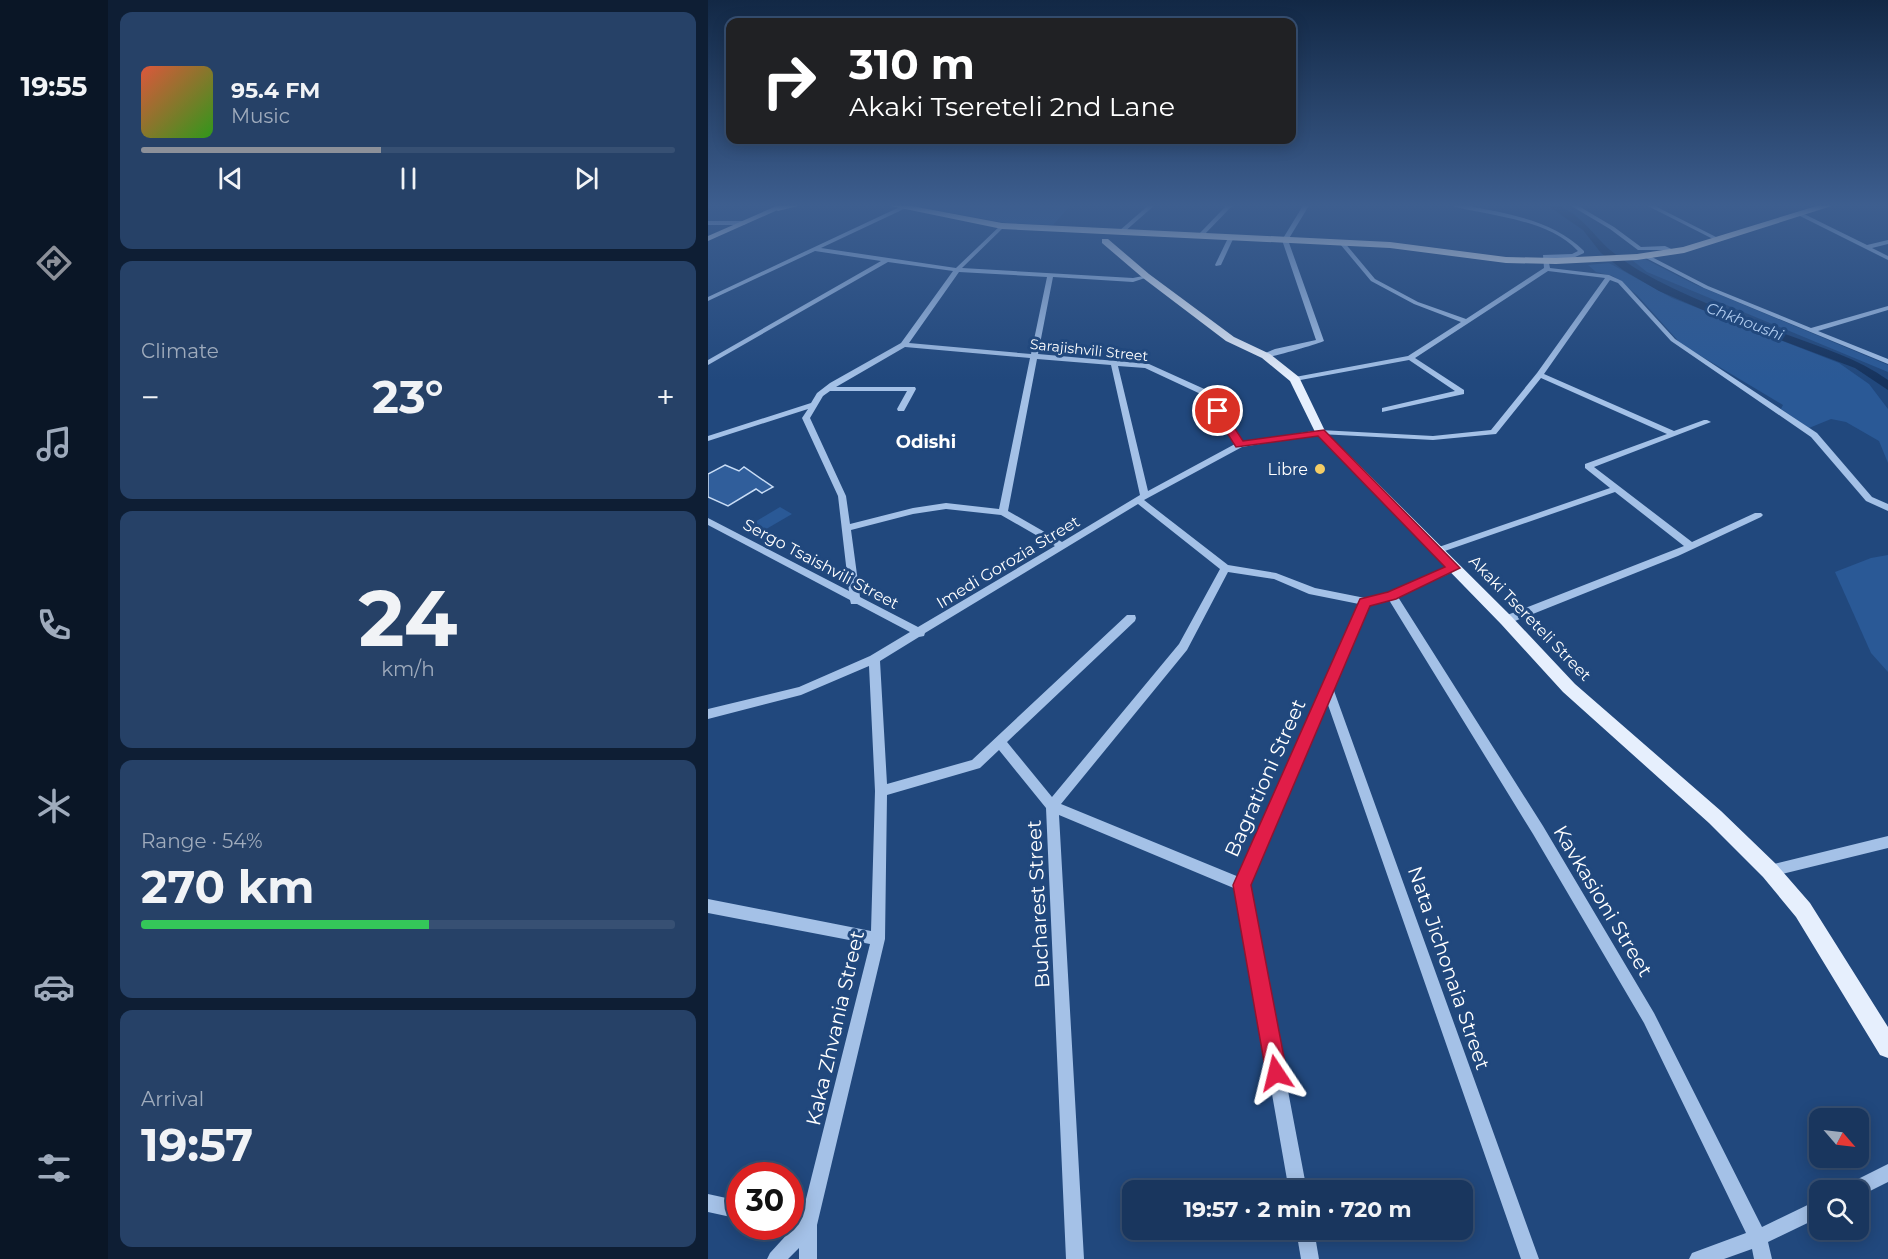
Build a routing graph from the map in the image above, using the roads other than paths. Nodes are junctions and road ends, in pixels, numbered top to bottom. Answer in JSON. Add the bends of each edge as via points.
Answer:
{"nodes":[{"id":1,"x":785,"y":263,"type":"edge"},
{"id":2,"x":882,"y":263,"type":"edge"},
{"id":3,"x":912,"y":263,"type":"edge"},
{"id":4,"x":964,"y":263,"type":"edge"},
{"id":5,"x":1135,"y":263,"type":"edge"},
{"id":6,"x":1293,"y":263,"type":"edge"},
{"id":7,"x":1359,"y":263,"type":"edge"},
{"id":8,"x":1538,"y":263,"type":"edge"},
{"id":9,"x":1566,"y":263,"type":"edge"},
{"id":10,"x":1656,"y":263,"type":"edge"},
{"id":11,"x":1671,"y":263,"type":"edge"},
{"id":12,"x":1550,"y":264,"type":"junction"},
{"id":13,"x":957,"y":270,"type":"junction"},
{"id":14,"x":1674,"y":270,"type":"junction"},
{"id":15,"x":1146,"y":276,"type":"junction"},
{"id":16,"x":1050,"y":277,"type":"junction"},
{"id":17,"x":1608,"y":277,"type":"junction"},
{"id":18,"x":708,"y":299,"type":"edge"},
{"id":19,"x":1888,"y":308,"type":"edge"},
{"id":20,"x":1465,"y":321,"type":"junction"},
{"id":21,"x":1812,"y":330,"type":"junction"},
{"id":22,"x":904,"y":345,"type":"junction"},
{"id":23,"x":1266,"y":356,"type":"junction"},
{"id":24,"x":1410,"y":357,"type":"junction"},
{"id":25,"x":1036,"y":358,"type":"junction"},
{"id":26,"x":1888,"y":362,"type":"edge"},
{"id":27,"x":708,"y":363,"type":"edge"},
{"id":28,"x":1114,"y":364,"type":"junction"},
{"id":29,"x":1540,"y":375,"type":"junction"},
{"id":30,"x":1295,"y":379,"type":"junction"},
{"id":31,"x":828,"y":389,"type":"junction"},
{"id":32,"x":815,"y":404,"type":"junction"},
{"id":33,"x":901,"y":410,"type":"dead end"},
{"id":34,"x":1385,"y":410,"type":"dead end"},
{"id":35,"x":1707,"y":422,"type":"dead end"},
{"id":36,"x":1320,"y":432,"type":"junction"},
{"id":37,"x":1673,"y":434,"type":"junction"},
{"id":38,"x":708,"y":439,"type":"edge"},
{"id":39,"x":1240,"y":445,"type":"junction"},
{"id":40,"x":1615,"y":489,"type":"junction"},
{"id":41,"x":1141,"y":498,"type":"junction"},
{"id":42,"x":1888,"y":508,"type":"edge"},
{"id":43,"x":1003,"y":512,"type":"junction"},
{"id":44,"x":1758,"y":515,"type":"dead end"},
{"id":45,"x":708,"y":520,"type":"edge"},
{"id":46,"x":846,"y":528,"type":"junction"},
{"id":47,"x":1062,"y":546,"type":"junction"},
{"id":48,"x":1690,"y":546,"type":"junction"},
{"id":49,"x":1436,"y":551,"type":"junction"},
{"id":50,"x":1225,"y":568,"type":"junction"},
{"id":51,"x":1454,"y":568,"type":"junction"},
{"id":52,"x":1392,"y":596,"type":"junction"},
{"id":53,"x":855,"y":601,"type":"junction"},
{"id":54,"x":1365,"y":602,"type":"junction"},
{"id":55,"x":1131,"y":618,"type":"dead end"},
{"id":56,"x":1506,"y":620,"type":"junction"},
{"id":57,"x":920,"y":633,"type":"junction"},
{"id":58,"x":874,"y":659,"type":"junction"},
{"id":59,"x":1329,"y":691,"type":"junction"},
{"id":60,"x":708,"y":714,"type":"edge"},
{"id":61,"x":1001,"y":744,"type":"junction"},
{"id":62,"x":881,"y":791,"type":"junction"},
{"id":63,"x":1052,"y":806,"type":"junction"},
{"id":64,"x":1888,"y":842,"type":"edge"},
{"id":65,"x":1770,"y":871,"type":"junction"},
{"id":66,"x":1242,"y":885,"type":"junction"},
{"id":67,"x":708,"y":906,"type":"edge"},
{"id":68,"x":878,"y":939,"type":"junction"},
{"id":69,"x":1888,"y":1047,"type":"edge"},
{"id":70,"x":1888,"y":1173,"type":"edge"},
{"id":71,"x":1296,"y":1180,"type":"edge"},
{"id":72,"x":1869,"y":1182,"type":"edge"},
{"id":73,"x":708,"y":1203,"type":"edge"},
{"id":74,"x":726,"y":1207,"type":"edge"},
{"id":75,"x":1809,"y":1212,"type":"edge"},
{"id":76,"x":804,"y":1223,"type":"edge"},
{"id":77,"x":808,"y":1224,"type":"junction"},
{"id":78,"x":1758,"y":1238,"type":"junction"},
{"id":79,"x":1307,"y":1240,"type":"edge"},
{"id":80,"x":776,"y":1259,"type":"edge"},
{"id":81,"x":808,"y":1259,"type":"edge"},
{"id":82,"x":1075,"y":1259,"type":"edge"},
{"id":83,"x":1310,"y":1259,"type":"edge"},
{"id":84,"x":1530,"y":1259,"type":"edge"},
{"id":85,"x":1698,"y":1259,"type":"edge"},
{"id":86,"x":1763,"y":1259,"type":"edge"}],
"edges":[{"from":1,"to":18,"type":"street"},
{"from":2,"to":27,"type":"street"},
{"from":3,"to":13,"type":"street"},
{"from":4,"to":13,"type":"street"},
{"from":5,"to":15,"type":"main road","name":"Akaki Tsereteli Street"},
{"from":6,"to":23,"type":"street","via":[[1320,341]]},
{"from":7,"to":20,"type":"street","via":[[1373,280],[1416,303]]},
{"from":8,"to":12,"type":"highway"},
{"from":9,"to":12,"type":"highway"},
{"from":10,"to":14,"type":"street"},
{"from":11,"to":14,"type":"street"},
{"from":12,"to":17,"type":"street"},
{"from":12,"to":20,"type":"street"},
{"from":13,"to":16,"type":"street"},
{"from":13,"to":22,"type":"street"},
{"from":14,"to":21,"type":"street"},
{"from":15,"to":16,"type":"street","via":[[1133,280]]},
{"from":15,"to":23,"type":"main road","name":"Akaki Tsereteli Street","via":[[1230,339]]},
{"from":16,"to":25,"type":"street"},
{"from":17,"to":29,"type":"street","name":"Imedi Gorozia Street"},
{"from":17,"to":42,"type":"street","via":[[1620,282],[1672,340],[1814,435],[1869,499]]},
{"from":19,"to":21,"type":"street"},
{"from":20,"to":24,"type":"street"},
{"from":21,"to":26,"type":"street"},
{"from":22,"to":25,"type":"street","name":"Sarajishvili Street"},
{"from":22,"to":31,"type":"street"},
{"from":23,"to":30,"type":"main road","name":"Akaki Tsereteli Street"},
{"from":24,"to":30,"type":"street"},
{"from":24,"to":34,"type":"street","via":[[1461,392]]},
{"from":25,"to":28,"type":"street","name":"Sarajishvili Street"},
{"from":25,"to":43,"type":"street"},
{"from":28,"to":39,"type":"street","name":"Sarajishvili Street","via":[[1146,366],[1208,394]]},
{"from":28,"to":41,"type":"street"},
{"from":29,"to":36,"type":"street","name":"Imedi Gorozia Street","via":[[1493,432],[1433,438]]},
{"from":29,"to":37,"type":"street"},
{"from":30,"to":36,"type":"main road","name":"Akaki Tsereteli Street"},
{"from":31,"to":32,"type":"street"},
{"from":31,"to":33,"type":"street","via":[[912,389]]},
{"from":32,"to":38,"type":"street"},
{"from":32,"to":46,"type":"street","via":[[806,418],[842,496]]},
{"from":35,"to":37,"type":"street"},
{"from":36,"to":39,"type":"street","name":"Imedi Gorozia Street"},
{"from":36,"to":49,"type":"main road","name":"Akaki Tsereteli Street"},
{"from":37,"to":40,"type":"street","via":[[1588,466]]},
{"from":39,"to":41,"type":"street","name":"Imedi Gorozia Street"},
{"from":40,"to":48,"type":"street"},
{"from":40,"to":49,"type":"street"},
{"from":41,"to":47,"type":"street","name":"Imedi Gorozia Street"},
{"from":41,"to":50,"type":"street"},
{"from":43,"to":46,"type":"street","via":[[946,506]]},
{"from":43,"to":47,"type":"street"},
{"from":44,"to":48,"type":"street"},
{"from":45,"to":53,"type":"street","name":"Sergo Tsaishvili Street"},
{"from":46,"to":53,"type":"street"},
{"from":47,"to":57,"type":"street","name":"Imedi Gorozia Street"},
{"from":48,"to":56,"type":"street"},
{"from":49,"to":51,"type":"main road","name":"Akaki Tsereteli Street"},
{"from":50,"to":54,"type":"street","via":[[1276,576],[1313,591]]},
{"from":50,"to":63,"type":"street","name":"Bucharest Street","via":[[1183,647]]},
{"from":51,"to":52,"type":"street"},
{"from":51,"to":56,"type":"main road","name":"Akaki Tsereteli Street"},
{"from":52,"to":54,"type":"street"},
{"from":52,"to":78,"type":"street","name":"Kavkasioni Street","via":[[1649,1018]]},
{"from":53,"to":57,"type":"street","name":"Sergo Tsaishvili Street"},
{"from":54,"to":59,"type":"street","name":"Bagrationi Street"},
{"from":55,"to":61,"type":"street"},
{"from":56,"to":65,"type":"main road","name":"Akaki Tsereteli Street","via":[[1569,688]]},
{"from":57,"to":58,"type":"street","name":"Imedi Gorozia Street"},
{"from":58,"to":60,"type":"street","name":"Imedi Gorozia Street","via":[[801,691]]},
{"from":58,"to":62,"type":"street","name":"Kaka Zhvania Street"},
{"from":59,"to":66,"type":"street","name":"Bagrationi Street"},
{"from":59,"to":84,"type":"street","name":"Nata Jichonaia Street"},
{"from":61,"to":62,"type":"street","via":[[976,764]]},
{"from":61,"to":63,"type":"street"},
{"from":62,"to":68,"type":"street","name":"Kaka Zhvania Street"},
{"from":63,"to":66,"type":"street"},
{"from":63,"to":82,"type":"street","name":"Bucharest Street"},
{"from":64,"to":65,"type":"street"},
{"from":65,"to":69,"type":"main road","name":"Akaki Tsereteli Street","via":[[1803,910]]},
{"from":66,"to":71,"type":"street","name":"Bagrationi Street"},
{"from":67,"to":68,"type":"street"},
{"from":68,"to":77,"type":"street","name":"Kaka Zhvania Street"},
{"from":70,"to":72,"type":"street"},
{"from":73,"to":74,"type":"street"},
{"from":75,"to":78,"type":"street"},
{"from":76,"to":77,"type":"street"},
{"from":77,"to":80,"type":"street"},
{"from":77,"to":81,"type":"street","name":"Kaka Zhvania Street"},
{"from":78,"to":85,"type":"street"},
{"from":78,"to":86,"type":"street","name":"Kavkasioni Street"},
{"from":79,"to":83,"type":"street"}]}
